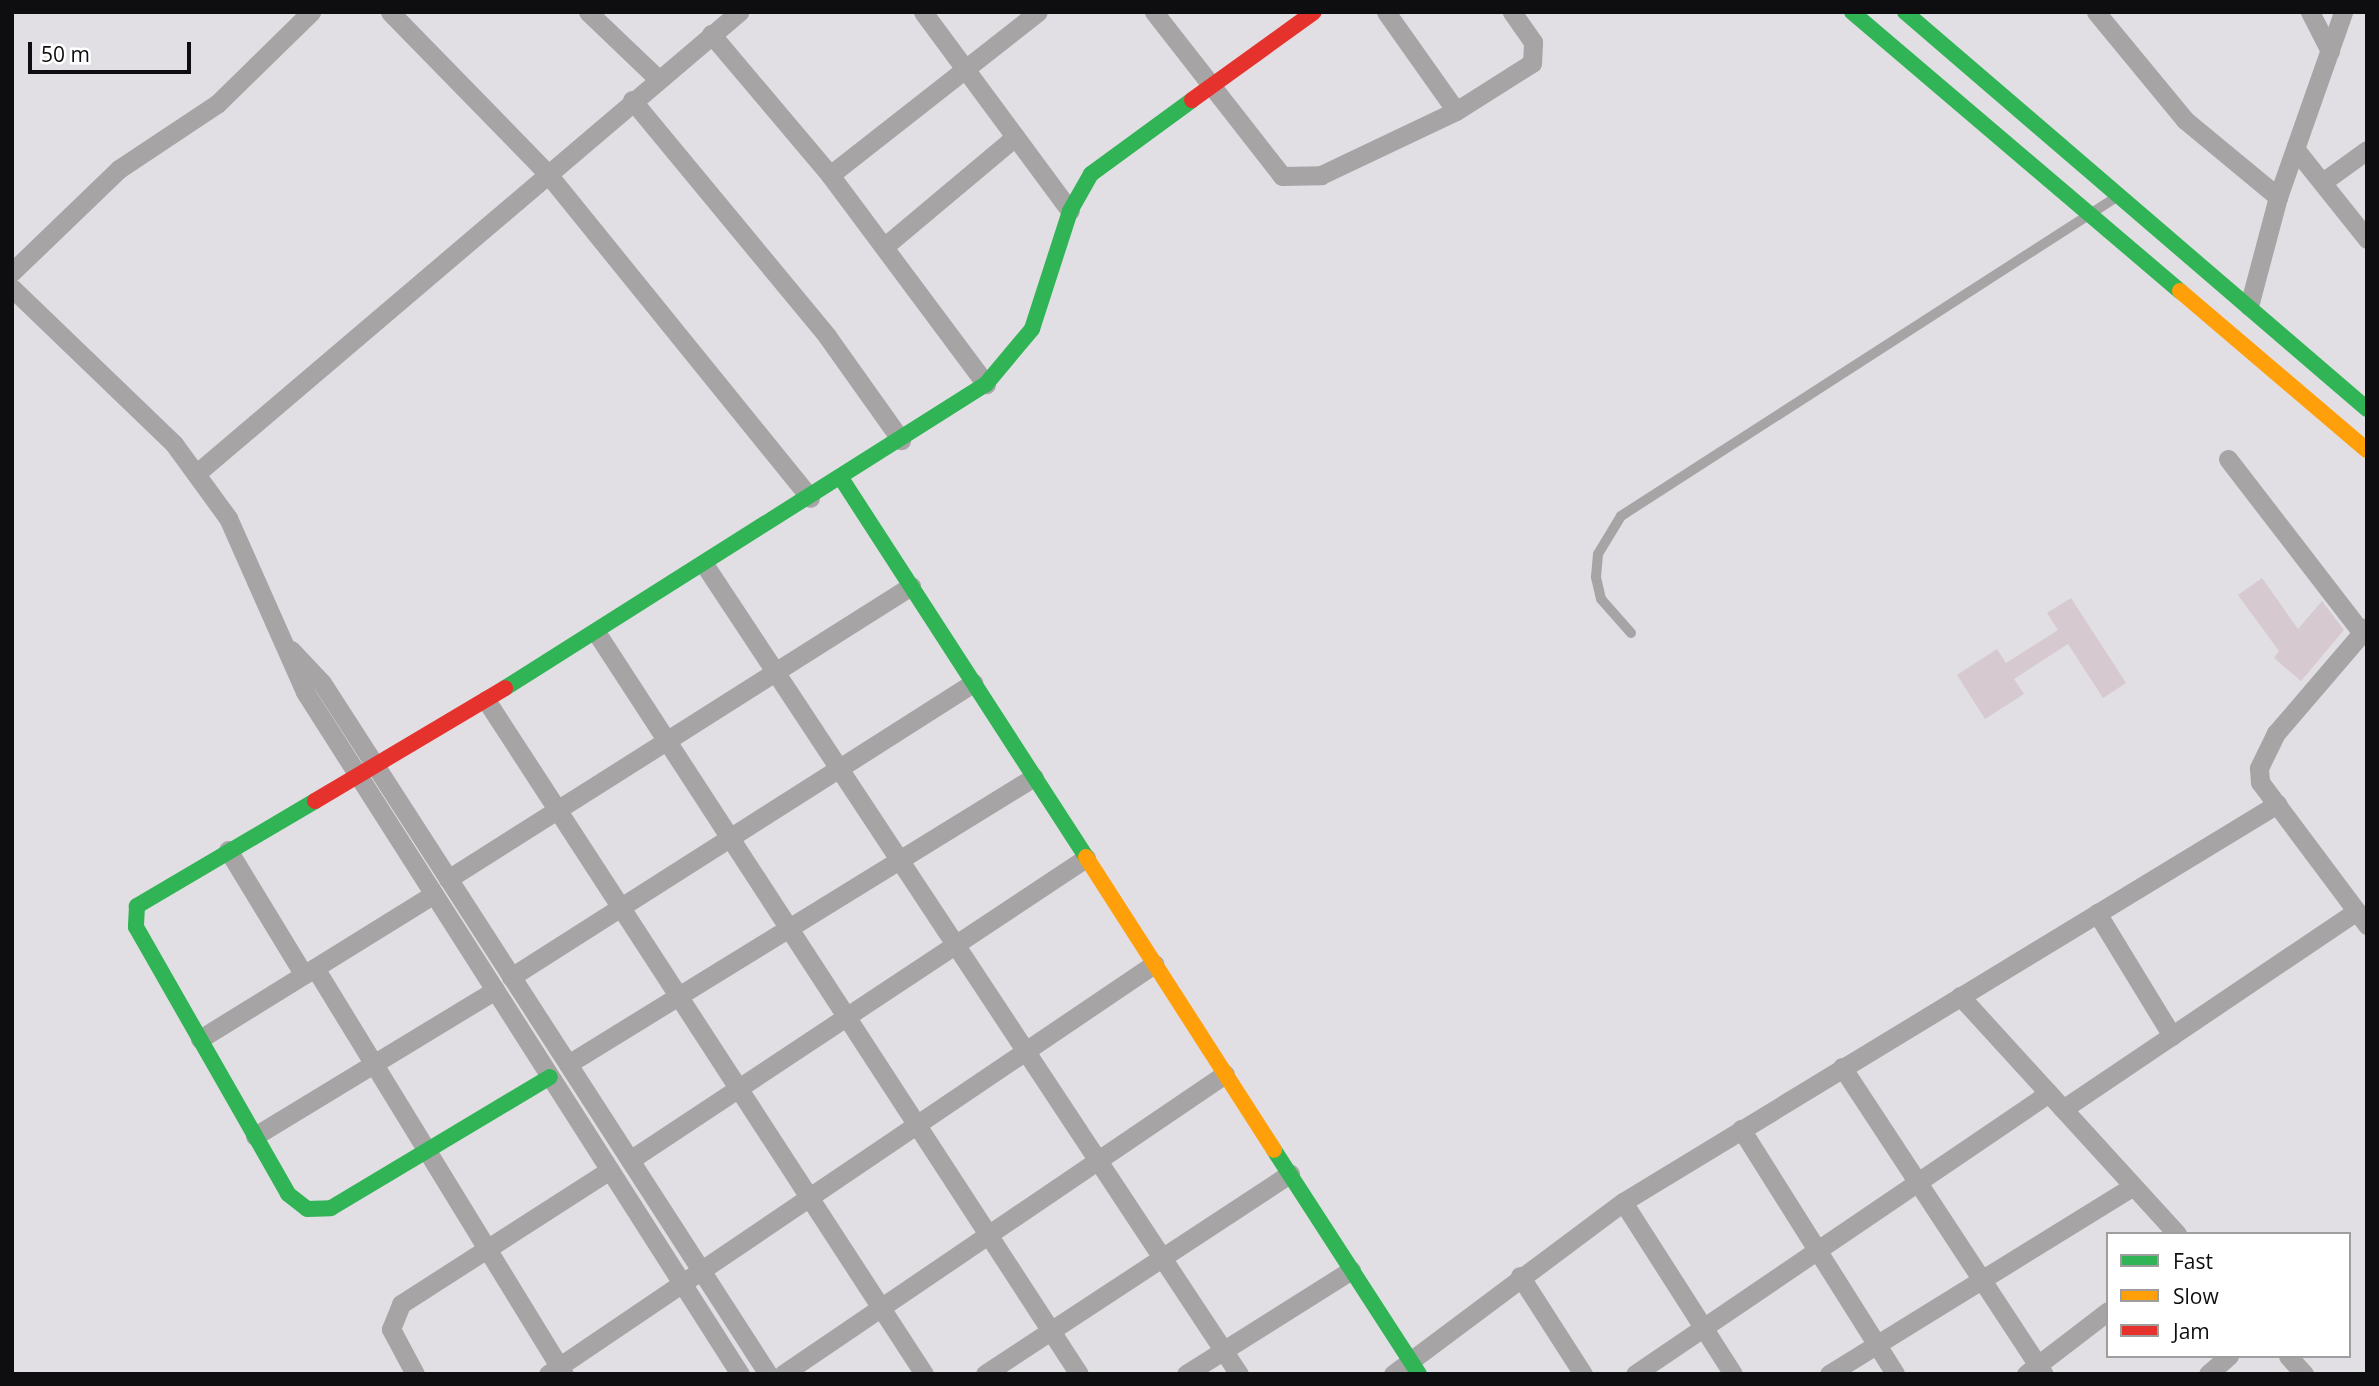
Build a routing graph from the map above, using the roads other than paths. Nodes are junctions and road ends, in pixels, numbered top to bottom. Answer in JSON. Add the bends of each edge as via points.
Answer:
{"nodes":[{"id":1,"x":311,"y":12,"type":"edge"},
{"id":2,"x":390,"y":12,"type":"edge"},
{"id":3,"x":588,"y":12,"type":"edge"},
{"id":4,"x":739,"y":12,"type":"edge"},
{"id":5,"x":923,"y":12,"type":"edge"},
{"id":6,"x":1038,"y":12,"type":"edge"},
{"id":7,"x":1154,"y":12,"type":"edge"},
{"id":8,"x":1314,"y":12,"type":"edge"},
{"id":9,"x":1386,"y":12,"type":"edge"},
{"id":10,"x":1512,"y":12,"type":"edge"},
{"id":11,"x":1852,"y":12,"type":"edge"},
{"id":12,"x":1905,"y":12,"type":"edge"},
{"id":13,"x":2096,"y":12,"type":"edge"},
{"id":14,"x":2310,"y":12,"type":"edge"},
{"id":15,"x":2343,"y":12,"type":"edge"},
{"id":16,"x":711,"y":34,"type":"junction"},
{"id":17,"x":2330,"y":51,"type":"junction"},
{"id":18,"x":965,"y":68,"type":"junction"},
{"id":19,"x":657,"y":78,"type":"junction"},
{"id":20,"x":1209,"y":86,"type":"junction"},
{"id":21,"x":632,"y":100,"type":"junction"},
{"id":22,"x":1456,"y":111,"type":"junction"},
{"id":23,"x":1015,"y":137,"type":"junction"},
{"id":24,"x":2296,"y":150,"type":"junction"},
{"id":25,"x":2367,"y":150,"type":"edge"},
{"id":26,"x":547,"y":173,"type":"junction"},
{"id":27,"x":830,"y":175,"type":"junction"},
{"id":28,"x":2325,"y":181,"type":"junction"},
{"id":29,"x":2119,"y":196,"type":"junction"},
{"id":30,"x":2278,"y":197,"type":"junction"},
{"id":31,"x":1070,"y":211,"type":"junction"},
{"id":32,"x":2090,"y":214,"type":"junction"},
{"id":33,"x":2367,"y":239,"type":"edge"},
{"id":34,"x":885,"y":246,"type":"junction"},
{"id":35,"x":12,"y":272,"type":"edge"},
{"id":36,"x":12,"y":288,"type":"edge"},
{"id":37,"x":2249,"y":306,"type":"junction"},
{"id":38,"x":986,"y":384,"type":"junction"},
{"id":39,"x":2367,"y":409,"type":"edge"},
{"id":40,"x":901,"y":440,"type":"junction"},
{"id":41,"x":2367,"y":450,"type":"edge"},
{"id":42,"x":2228,"y":459,"type":"dead end"},
{"id":43,"x":197,"y":473,"type":"junction"},
{"id":44,"x":841,"y":478,"type":"junction"},
{"id":45,"x":810,"y":498,"type":"junction"},
{"id":46,"x":704,"y":564,"type":"junction"},
{"id":47,"x":911,"y":586,"type":"junction"},
{"id":48,"x":2364,"y":630,"type":"edge"},
{"id":49,"x":596,"y":632,"type":"junction"},
{"id":50,"x":1631,"y":633,"type":"dead end"},
{"id":51,"x":291,"y":650,"type":"junction"},
{"id":52,"x":775,"y":672,"type":"junction"},
{"id":53,"x":973,"y":683,"type":"junction"},
{"id":54,"x":486,"y":700,"type":"junction"},
{"id":55,"x":667,"y":740,"type":"junction"},
{"id":56,"x":375,"y":766,"type":"junction"},
{"id":57,"x":839,"y":768,"type":"junction"},
{"id":58,"x":358,"y":776,"type":"junction"},
{"id":59,"x":1034,"y":777,"type":"junction"},
{"id":60,"x":2277,"y":804,"type":"junction"},
{"id":61,"x":557,"y":809,"type":"junction"},
{"id":62,"x":730,"y":838,"type":"junction"},
{"id":63,"x":228,"y":850,"type":"junction"},
{"id":64,"x":1086,"y":858,"type":"junction"},
{"id":65,"x":899,"y":860,"type":"junction"},
{"id":66,"x":448,"y":879,"type":"junction"},
{"id":67,"x":434,"y":894,"type":"junction"},
{"id":68,"x":621,"y":907,"type":"junction"},
{"id":69,"x":2097,"y":913,"type":"junction"},
{"id":70,"x":2362,"y":918,"type":"edge"},
{"id":71,"x":789,"y":927,"type":"junction"},
{"id":72,"x":955,"y":945,"type":"junction"},
{"id":73,"x":1154,"y":964,"type":"junction"},
{"id":74,"x":310,"y":971,"type":"junction"},
{"id":75,"x":512,"y":977,"type":"junction"},
{"id":76,"x":495,"y":990,"type":"junction"},
{"id":77,"x":678,"y":995,"type":"junction"},
{"id":78,"x":1960,"y":996,"type":"junction"},
{"id":79,"x":847,"y":1016,"type":"junction"},
{"id":80,"x":2172,"y":1036,"type":"junction"},
{"id":81,"x":200,"y":1039,"type":"junction"},
{"id":82,"x":1026,"y":1052,"type":"junction"},
{"id":83,"x":374,"y":1063,"type":"junction"},
{"id":84,"x":568,"y":1063,"type":"junction"},
{"id":85,"x":1842,"y":1067,"type":"junction"},
{"id":86,"x":1226,"y":1074,"type":"junction"},
{"id":87,"x":550,"y":1077,"type":"junction"},
{"id":88,"x":739,"y":1088,"type":"junction"},
{"id":89,"x":2049,"y":1093,"type":"junction"},
{"id":90,"x":2063,"y":1109,"type":"junction"},
{"id":91,"x":918,"y":1125,"type":"junction"},
{"id":92,"x":1741,"y":1129,"type":"junction"},
{"id":93,"x":255,"y":1136,"type":"junction"},
{"id":94,"x":427,"y":1151,"type":"junction"},
{"id":95,"x":630,"y":1160,"type":"junction"},
{"id":96,"x":1098,"y":1160,"type":"junction"},
{"id":97,"x":610,"y":1170,"type":"junction"},
{"id":98,"x":1290,"y":1174,"type":"junction"},
{"id":99,"x":1916,"y":1180,"type":"junction"},
{"id":100,"x":2133,"y":1186,"type":"junction"},
{"id":101,"x":810,"y":1198,"type":"junction"},
{"id":102,"x":1623,"y":1202,"type":"junction"},
{"id":103,"x":2175,"y":1232,"type":"edge"},
{"id":104,"x":989,"y":1234,"type":"junction"},
{"id":105,"x":1816,"y":1248,"type":"junction"},
{"id":106,"x":485,"y":1250,"type":"junction"},
{"id":107,"x":1162,"y":1258,"type":"junction"},
{"id":108,"x":1351,"y":1270,"type":"junction"},
{"id":109,"x":702,"y":1272,"type":"junction"},
{"id":110,"x":1520,"y":1276,"type":"junction"},
{"id":111,"x":1981,"y":1279,"type":"junction"},
{"id":112,"x":683,"y":1284,"type":"junction"},
{"id":113,"x":881,"y":1307,"type":"junction"},
{"id":114,"x":2106,"y":1313,"type":"edge"},
{"id":115,"x":1703,"y":1327,"type":"junction"},
{"id":116,"x":1051,"y":1331,"type":"junction"},
{"id":117,"x":1876,"y":1344,"type":"junction"},
{"id":118,"x":1223,"y":1350,"type":"junction"},
{"id":119,"x":2227,"y":1358,"type":"edge"},
{"id":120,"x":2290,"y":1358,"type":"edge"},
{"id":121,"x":1415,"y":1368,"type":"edge"},
{"id":122,"x":557,"y":1371,"type":"edge"},
{"id":123,"x":2036,"y":1371,"type":"edge"},
{"id":124,"x":415,"y":1374,"type":"edge"},
{"id":125,"x":740,"y":1374,"type":"edge"},
{"id":126,"x":768,"y":1374,"type":"edge"},
{"id":127,"x":783,"y":1374,"type":"edge"},
{"id":128,"x":924,"y":1374,"type":"edge"},
{"id":129,"x":985,"y":1374,"type":"edge"},
{"id":130,"x":1079,"y":1374,"type":"edge"},
{"id":131,"x":1186,"y":1374,"type":"edge"},
{"id":132,"x":1238,"y":1374,"type":"edge"},
{"id":133,"x":1393,"y":1374,"type":"edge"},
{"id":134,"x":1583,"y":1374,"type":"edge"},
{"id":135,"x":1635,"y":1374,"type":"edge"},
{"id":136,"x":1733,"y":1374,"type":"edge"},
{"id":137,"x":1829,"y":1374,"type":"edge"},
{"id":138,"x":1895,"y":1374,"type":"edge"},
{"id":139,"x":2208,"y":1374,"type":"edge"},
{"id":140,"x":2304,"y":1374,"type":"edge"}],
"edges":[{"from":1,"to":35,"type":"street","via":[[217,104],[120,169]]},
{"from":2,"to":26,"type":"street"},
{"from":3,"to":19,"type":"street"},
{"from":4,"to":16,"type":"street"},
{"from":5,"to":18,"type":"street"},
{"from":6,"to":18,"type":"street"},
{"from":7,"to":20,"type":"street"},
{"from":8,"to":20,"type":"street"},
{"from":9,"to":22,"type":"street"},
{"from":10,"to":22,"type":"street","via":[[1533,42],[1532,63]]},
{"from":11,"to":32,"type":"street"},
{"from":12,"to":29,"type":"street"},
{"from":13,"to":30,"type":"street","via":[[2185,120]]},
{"from":14,"to":17,"type":"street"},
{"from":15,"to":17,"type":"street"},
{"from":16,"to":19,"type":"street"},
{"from":16,"to":27,"type":"street"},
{"from":17,"to":24,"type":"street"},
{"from":18,"to":23,"type":"street"},
{"from":18,"to":27,"type":"street"},
{"from":19,"to":21,"type":"street"},
{"from":20,"to":22,"type":"street","via":[[1268,163],[1296,180],[1392,146]]},
{"from":20,"to":31,"type":"street","via":[[1091,174]]},
{"from":21,"to":26,"type":"street"},
{"from":21,"to":40,"type":"street","via":[[827,336]]},
{"from":23,"to":31,"type":"street"},
{"from":23,"to":34,"type":"street"},
{"from":24,"to":28,"type":"street"},
{"from":24,"to":30,"type":"street"},
{"from":25,"to":28,"type":"street"},
{"from":26,"to":43,"type":"street"},
{"from":26,"to":45,"type":"street"},
{"from":27,"to":34,"type":"street"},
{"from":28,"to":33,"type":"street"},
{"from":29,"to":32,"type":"lane"},
{"from":29,"to":37,"type":"street"},
{"from":30,"to":37,"type":"street"},
{"from":31,"to":38,"type":"street","via":[[1032,328]]},
{"from":32,"to":41,"type":"street"},
{"from":32,"to":50,"type":"lane","via":[[1621,516],[1598,554],[1596,577],[1601,599]]},
{"from":34,"to":38,"type":"street"},
{"from":36,"to":43,"type":"street"},
{"from":37,"to":39,"type":"street"},
{"from":38,"to":40,"type":"street"},
{"from":40,"to":44,"type":"street"},
{"from":42,"to":48,"type":"street"},
{"from":43,"to":51,"type":"street","via":[[228,519]]},
{"from":44,"to":45,"type":"street"},
{"from":44,"to":47,"type":"street"},
{"from":45,"to":46,"type":"street"},
{"from":46,"to":49,"type":"street"},
{"from":46,"to":52,"type":"street"},
{"from":47,"to":52,"type":"street"},
{"from":47,"to":53,"type":"street"},
{"from":48,"to":60,"type":"street","via":[[2263,755],[2260,782]]},
{"from":49,"to":54,"type":"street"},
{"from":49,"to":55,"type":"street"},
{"from":51,"to":56,"type":"street","via":[[322,683]]},
{"from":51,"to":58,"type":"street","via":[[304,692]]},
{"from":52,"to":55,"type":"street"},
{"from":52,"to":57,"type":"street"},
{"from":53,"to":57,"type":"street"},
{"from":53,"to":59,"type":"street"},
{"from":54,"to":56,"type":"street"},
{"from":54,"to":61,"type":"street"},
{"from":55,"to":61,"type":"street"},
{"from":55,"to":62,"type":"street"},
{"from":56,"to":58,"type":"street"},
{"from":56,"to":66,"type":"street"},
{"from":57,"to":62,"type":"street"},
{"from":57,"to":65,"type":"street"},
{"from":58,"to":63,"type":"street"},
{"from":58,"to":67,"type":"street"},
{"from":59,"to":64,"type":"street"},
{"from":59,"to":65,"type":"street"},
{"from":60,"to":69,"type":"street"},
{"from":60,"to":70,"type":"street"},
{"from":61,"to":66,"type":"street"},
{"from":61,"to":68,"type":"street"},
{"from":62,"to":68,"type":"street"},
{"from":62,"to":71,"type":"street"},
{"from":63,"to":74,"type":"street"},
{"from":63,"to":81,"type":"street","via":[[147,895],[135,913]]},
{"from":64,"to":72,"type":"street"},
{"from":64,"to":73,"type":"street"},
{"from":65,"to":71,"type":"street"},
{"from":65,"to":72,"type":"street"},
{"from":66,"to":75,"type":"street"},
{"from":67,"to":74,"type":"street"},
{"from":67,"to":76,"type":"street"},
{"from":68,"to":75,"type":"street"},
{"from":68,"to":77,"type":"street"},
{"from":69,"to":78,"type":"street"},
{"from":69,"to":80,"type":"street"},
{"from":70,"to":80,"type":"street"},
{"from":71,"to":77,"type":"street"},
{"from":71,"to":79,"type":"street"},
{"from":72,"to":79,"type":"street"},
{"from":72,"to":82,"type":"street"},
{"from":73,"to":82,"type":"street"},
{"from":73,"to":86,"type":"street"},
{"from":74,"to":81,"type":"street"},
{"from":74,"to":83,"type":"street"},
{"from":75,"to":84,"type":"street"},
{"from":76,"to":83,"type":"street"},
{"from":76,"to":87,"type":"street"},
{"from":77,"to":84,"type":"street"},
{"from":77,"to":88,"type":"street"},
{"from":78,"to":85,"type":"street"},
{"from":78,"to":89,"type":"street"},
{"from":79,"to":88,"type":"street"},
{"from":79,"to":91,"type":"street"},
{"from":80,"to":90,"type":"street"},
{"from":81,"to":93,"type":"street"},
{"from":82,"to":91,"type":"street"},
{"from":82,"to":96,"type":"street"},
{"from":83,"to":93,"type":"street"},
{"from":83,"to":94,"type":"street"},
{"from":84,"to":95,"type":"street"},
{"from":85,"to":92,"type":"street"},
{"from":85,"to":99,"type":"street"},
{"from":86,"to":96,"type":"street"},
{"from":86,"to":98,"type":"street"},
{"from":87,"to":94,"type":"street"},
{"from":87,"to":97,"type":"street"},
{"from":88,"to":95,"type":"street"},
{"from":88,"to":101,"type":"street"},
{"from":89,"to":90,"type":"street"},
{"from":89,"to":99,"type":"street"},
{"from":90,"to":100,"type":"street"},
{"from":91,"to":101,"type":"street"},
{"from":91,"to":104,"type":"street"},
{"from":92,"to":102,"type":"street"},
{"from":92,"to":105,"type":"street"},
{"from":93,"to":94,"type":"street","via":[[288,1194],[319,1210]]},
{"from":94,"to":106,"type":"street"},
{"from":95,"to":109,"type":"street"},
{"from":96,"to":104,"type":"street"},
{"from":96,"to":107,"type":"street"},
{"from":97,"to":106,"type":"street"},
{"from":97,"to":112,"type":"street"},
{"from":98,"to":107,"type":"street"},
{"from":98,"to":108,"type":"street"},
{"from":99,"to":105,"type":"street"},
{"from":99,"to":111,"type":"street"},
{"from":100,"to":103,"type":"street"},
{"from":100,"to":111,"type":"street"},
{"from":101,"to":109,"type":"street"},
{"from":101,"to":113,"type":"street"},
{"from":102,"to":110,"type":"street"},
{"from":102,"to":115,"type":"street"},
{"from":104,"to":113,"type":"street"},
{"from":104,"to":116,"type":"street"},
{"from":105,"to":115,"type":"street"},
{"from":105,"to":117,"type":"street"},
{"from":106,"to":122,"type":"street"},
{"from":106,"to":124,"type":"street","via":[[395,1311],[393,1339]]},
{"from":107,"to":116,"type":"street"},
{"from":107,"to":118,"type":"street"},
{"from":108,"to":118,"type":"street"},
{"from":108,"to":121,"type":"street"},
{"from":109,"to":112,"type":"street"},
{"from":109,"to":126,"type":"street"},
{"from":110,"to":121,"type":"street"},
{"from":110,"to":134,"type":"street"},
{"from":111,"to":117,"type":"street"},
{"from":111,"to":123,"type":"street"},
{"from":112,"to":122,"type":"street"},
{"from":112,"to":125,"type":"street"},
{"from":113,"to":127,"type":"street"},
{"from":113,"to":128,"type":"street"},
{"from":114,"to":123,"type":"street"},
{"from":115,"to":135,"type":"street"},
{"from":115,"to":136,"type":"street"},
{"from":116,"to":129,"type":"street"},
{"from":116,"to":130,"type":"street"},
{"from":117,"to":137,"type":"street"},
{"from":117,"to":138,"type":"street"},
{"from":118,"to":131,"type":"street"},
{"from":118,"to":132,"type":"street"},
{"from":119,"to":139,"type":"street"},
{"from":120,"to":140,"type":"street"},
{"from":121,"to":133,"type":"street"}]}
